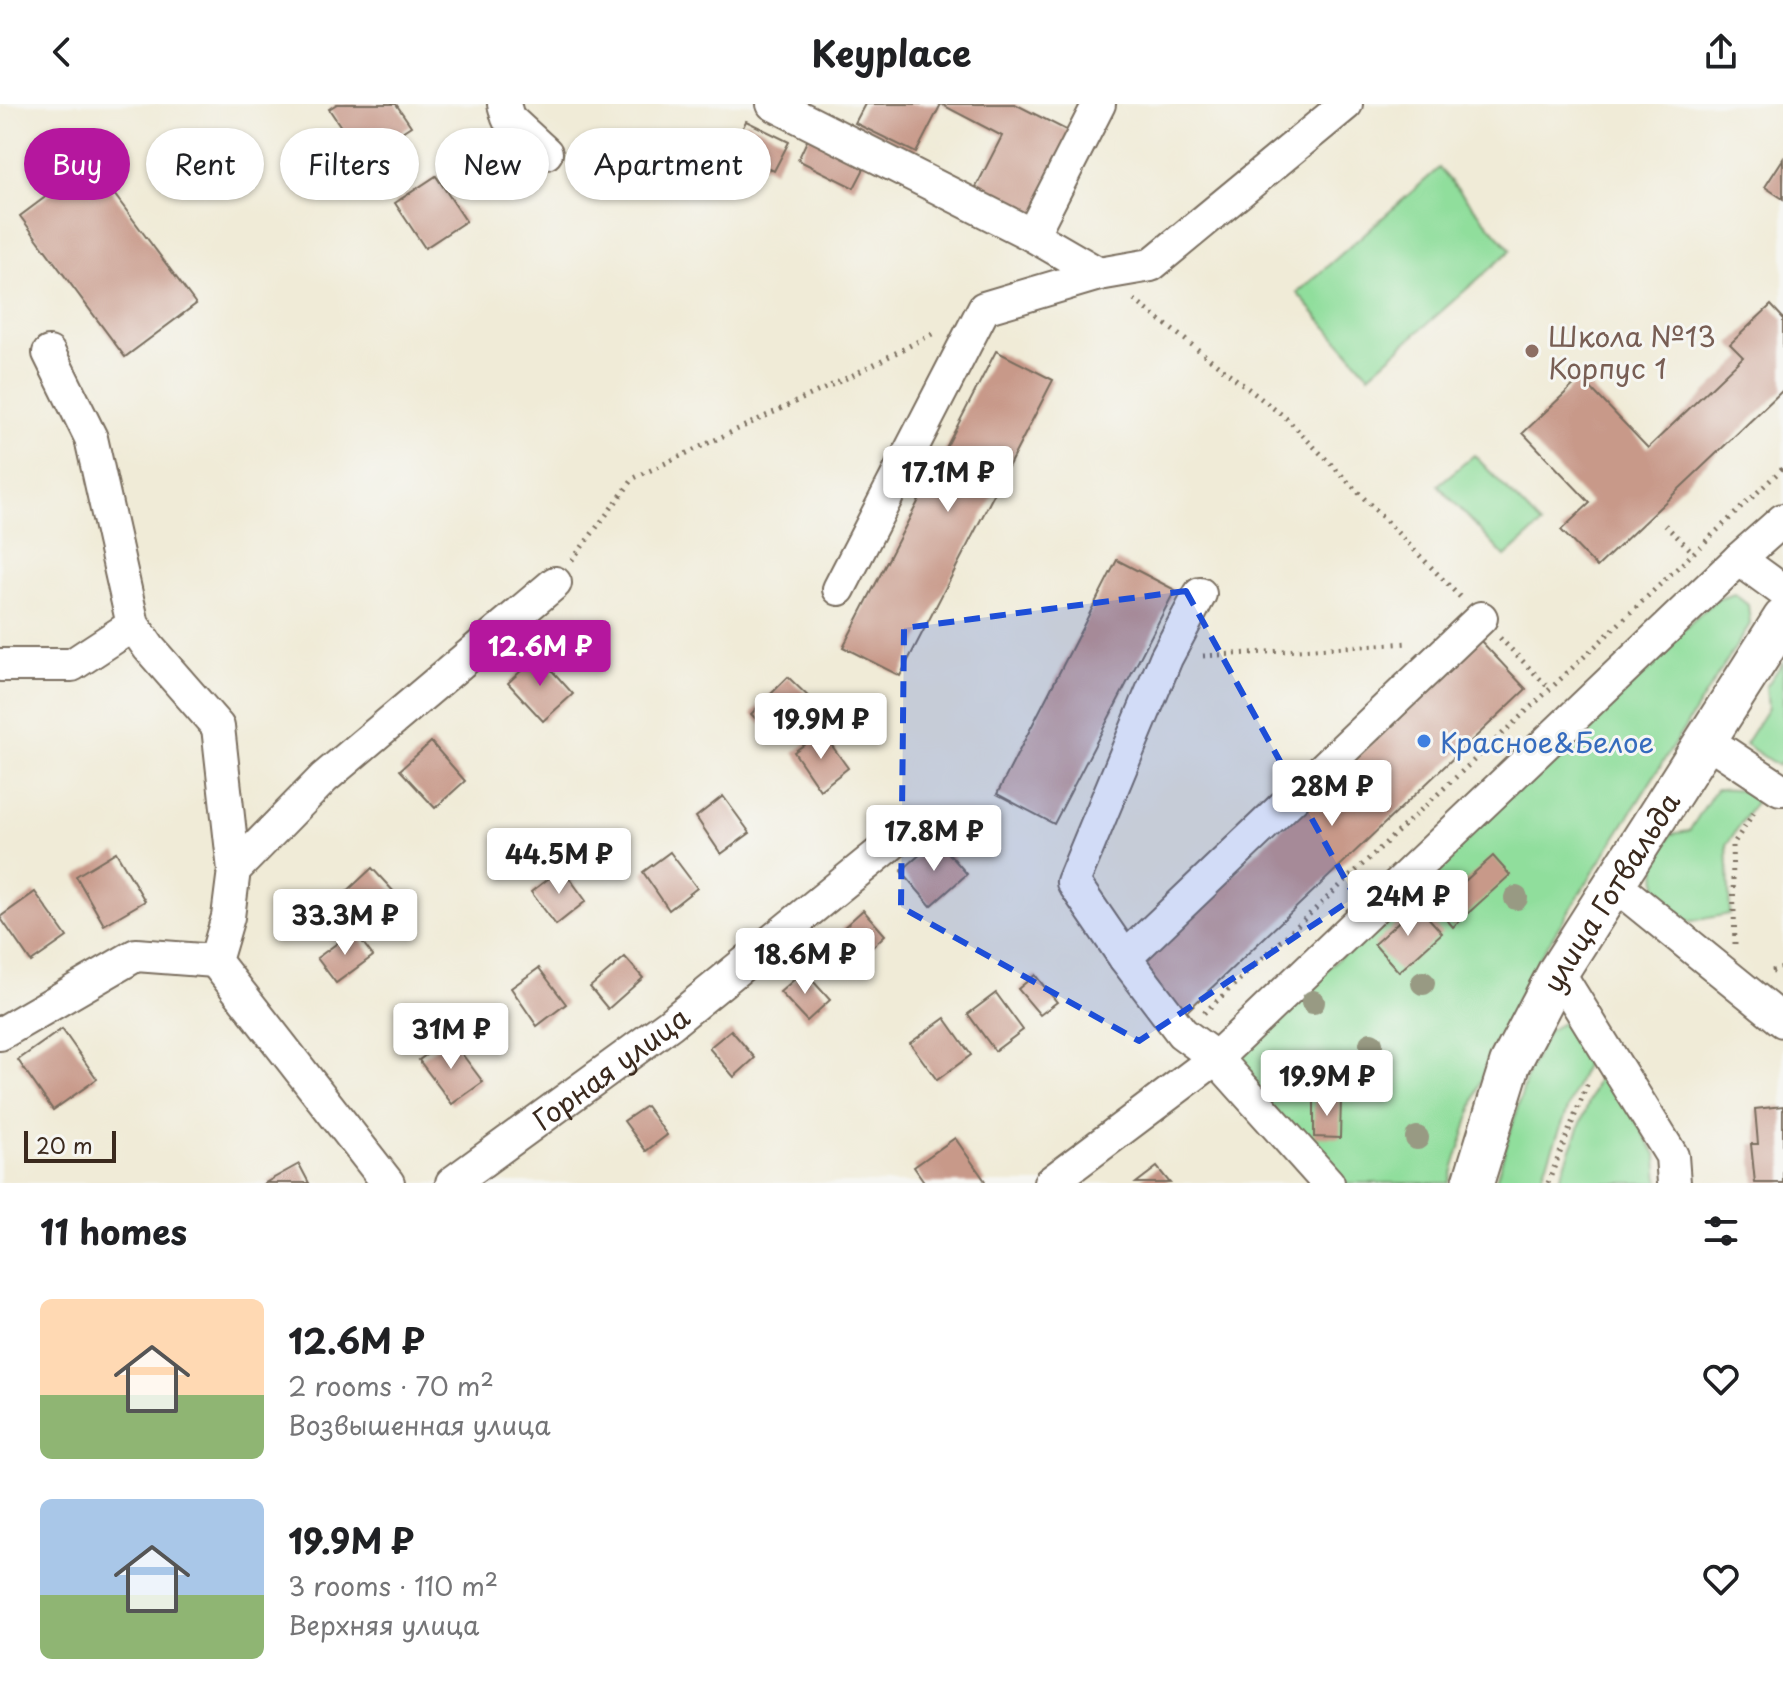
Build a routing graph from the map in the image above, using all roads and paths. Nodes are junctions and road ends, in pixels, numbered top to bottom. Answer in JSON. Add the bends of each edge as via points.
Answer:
{"nodes":[{"id":1,"x":504,"y":104,"type":"edge"},
{"id":2,"x":773,"y":104,"type":"edge"},
{"id":3,"x":1099,"y":104,"type":"edge"},
{"id":4,"x":1346,"y":104,"type":"edge"},
{"id":5,"x":519,"y":128,"type":"edge"},
{"id":6,"x":1032,"y":235,"type":"junction"},
{"id":7,"x":1099,"y":274,"type":"junction"},
{"id":8,"x":984,"y":308,"type":"junction"},
{"id":9,"x":49,"y":353,"type":"dead end"},
{"id":10,"x":1783,"y":468,"type":"edge"},
{"id":11,"x":1783,"y":520,"type":"edge"},
{"id":12,"x":1665,"y":525,"type":"dead end"},
{"id":13,"x":1694,"y":553,"type":"junction"},
{"id":14,"x":1739,"y":559,"type":"junction"},
{"id":15,"x":555,"y":583,"type":"joint"},
{"id":16,"x":839,"y":589,"type":"dead end"},
{"id":17,"x":1783,"y":591,"type":"edge"},
{"id":18,"x":1200,"y":594,"type":"dead end"},
{"id":19,"x":1481,"y":618,"type":"junction"},
{"id":20,"x":1783,"y":619,"type":"edge"},
{"id":21,"x":133,"y":625,"type":"junction"},
{"id":22,"x":1457,"y":641,"type":"junction"},
{"id":23,"x":1166,"y":658,"type":"junction"},
{"id":24,"x":0,"y":665,"type":"edge"},
{"id":25,"x":1550,"y":689,"type":"junction"},
{"id":26,"x":1706,"y":740,"type":"junction"},
{"id":27,"x":1778,"y":786,"type":"edge"},
{"id":28,"x":912,"y":827,"type":"dead end"},
{"id":29,"x":234,"y":870,"type":"junction"},
{"id":30,"x":1614,"y":884,"type":"junction"},
{"id":31,"x":1125,"y":958,"type":"junction"},
{"id":32,"x":215,"y":961,"type":"junction"},
{"id":33,"x":1558,"y":972,"type":"junction"},
{"id":34,"x":1737,"y":984,"type":"junction"},
{"id":35,"x":1783,"y":1021,"type":"edge"},
{"id":36,"x":1182,"y":1033,"type":"junction"},
{"id":37,"x":0,"y":1034,"type":"edge"},
{"id":38,"x":1603,"y":1045,"type":"junction"},
{"id":39,"x":1216,"y":1058,"type":"junction"},
{"id":40,"x":388,"y":1183,"type":"edge"},
{"id":41,"x":452,"y":1183,"type":"edge"},
{"id":42,"x":1050,"y":1183,"type":"edge"},
{"id":43,"x":1328,"y":1183,"type":"edge"},
{"id":44,"x":1473,"y":1183,"type":"edge"},
{"id":45,"x":1548,"y":1183,"type":"edge"},
{"id":46,"x":1674,"y":1183,"type":"edge"}],
"edges":[{"from":1,"to":5,"type":"street"},
{"from":2,"to":6,"type":"street"},
{"from":3,"to":6,"type":"street"},
{"from":4,"to":7,"type":"street","via":[[1151,265]]},
{"from":6,"to":7,"type":"street"},
{"from":7,"to":8,"type":"street"},
{"from":7,"to":19,"type":"path","via":[[1286,418]]},
{"from":8,"to":15,"type":"path","via":[[634,478]]},
{"from":8,"to":16,"type":"street"},
{"from":9,"to":21,"type":"street","via":[[91,438]]},
{"from":10,"to":13,"type":"path"},
{"from":11,"to":14,"type":"street"},
{"from":12,"to":13,"type":"path"},
{"from":13,"to":25,"type":"path"},
{"from":14,"to":17,"type":"street"},
{"from":14,"to":39,"type":"street"},
{"from":15,"to":29,"type":"street","via":[[324,778]]},
{"from":18,"to":23,"type":"street"},
{"from":19,"to":22,"type":"street"},
{"from":19,"to":25,"type":"path"},
{"from":20,"to":26,"type":"main road","name":"улица Готвальда"},
{"from":21,"to":24,"type":"street","via":[[72,665]]},
{"from":21,"to":29,"type":"street","via":[[218,727]]},
{"from":22,"to":23,"type":"path"},
{"from":22,"to":31,"type":"street"},
{"from":23,"to":31,"type":"street","via":[[1073,882]]},
{"from":25,"to":36,"type":"path"},
{"from":26,"to":27,"type":"street"},
{"from":26,"to":30,"type":"main road","name":"улица Готвальда"},
{"from":27,"to":34,"type":"path","via":[[1732,846]]},
{"from":28,"to":41,"type":"street","name":"Горная улица","via":[[670,1024]]},
{"from":29,"to":32,"type":"street"},
{"from":30,"to":33,"type":"main road","name":"улица Готвальда"},
{"from":30,"to":34,"type":"street"},
{"from":31,"to":36,"type":"street"},
{"from":32,"to":37,"type":"street","via":[[136,955]]},
{"from":32,"to":40,"type":"street"},
{"from":33,"to":38,"type":"street"},
{"from":33,"to":44,"type":"main road","name":"улица Готвальда","via":[[1510,1064]]},
{"from":34,"to":35,"type":"street"},
{"from":36,"to":39,"type":"street"},
{"from":38,"to":45,"type":"path"},
{"from":38,"to":46,"type":"street","via":[[1672,1156]]},
{"from":39,"to":42,"type":"street"},
{"from":39,"to":43,"type":"street"}]}
